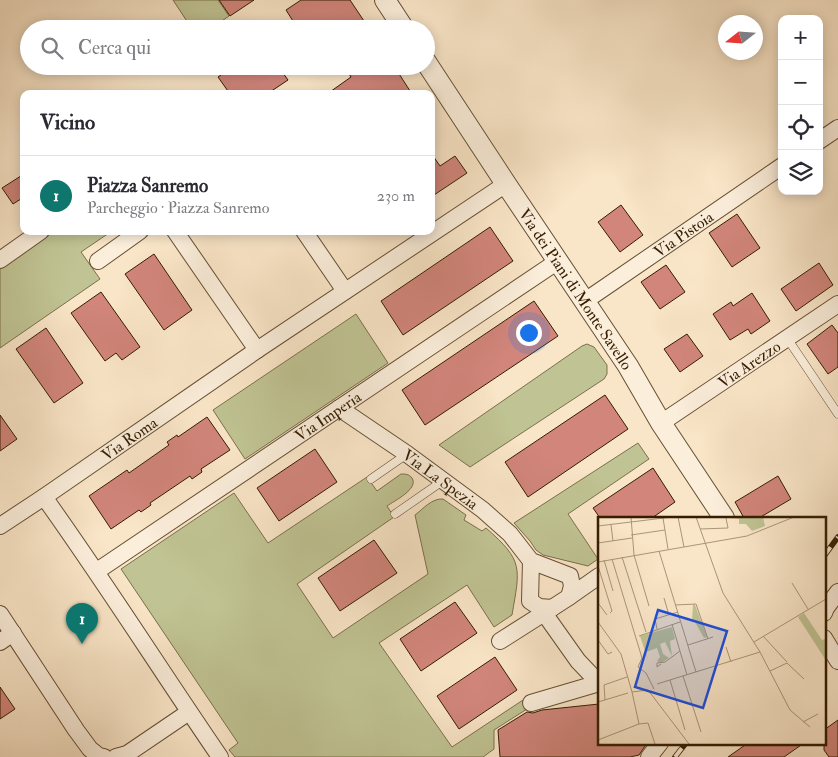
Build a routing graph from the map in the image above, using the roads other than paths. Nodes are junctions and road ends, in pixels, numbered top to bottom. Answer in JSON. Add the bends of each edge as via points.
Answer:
{"nodes":[{"id":1,"x":385,"y":0,"type":"edge"},
{"id":2,"x":398,"y":20,"type":"edge"},
{"id":3,"x":435,"y":75,"type":"edge"},
{"id":4,"x":838,"y":128,"type":"edge"},
{"id":5,"x":823,"y":138,"type":"edge"},
{"id":6,"x":778,"y":169,"type":"edge"},
{"id":7,"x":506,"y":184,"type":"junction"},
{"id":8,"x":435,"y":231,"type":"edge"},
{"id":9,"x":35,"y":235,"type":"edge"},
{"id":10,"x":134,"y":235,"type":"edge"},
{"id":11,"x":178,"y":235,"type":"edge"},
{"id":12,"x":307,"y":235,"type":"edge"},
{"id":13,"x":430,"y":235,"type":"edge"},
{"id":14,"x":0,"y":260,"type":"edge"},
{"id":15,"x":98,"y":260,"type":"dead end"},
{"id":16,"x":558,"y":261,"type":"junction"},
{"id":17,"x":346,"y":291,"type":"junction"},
{"id":18,"x":585,"y":301,"type":"junction"},
{"id":19,"x":838,"y":304,"type":"edge"},
{"id":20,"x":787,"y":338,"type":"junction"},
{"id":21,"x":257,"y":350,"type":"junction"},
{"id":22,"x":339,"y":408,"type":"junction"},
{"id":23,"x":838,"y":414,"type":"edge"},
{"id":24,"x":661,"y":423,"type":"junction"},
{"id":25,"x":407,"y":454,"type":"junction"},
{"id":26,"x":371,"y":478,"type":"dead end"},
{"id":27,"x":444,"y":480,"type":"junction"},
{"id":28,"x":44,"y":497,"type":"junction"},
{"id":29,"x":395,"y":514,"type":"dead end"},
{"id":30,"x":723,"y":517,"type":"edge"},
{"id":31,"x":0,"y":526,"type":"edge"},
{"id":32,"x":531,"y":561,"type":"junction"},
{"id":33,"x":96,"y":571,"type":"junction"},
{"id":34,"x":570,"y":576,"type":"junction"},
{"id":35,"x":597,"y":578,"type":"edge"},
{"id":36,"x":838,"y":592,"type":"edge"},
{"id":37,"x":569,"y":597,"type":"junction"},
{"id":38,"x":530,"y":601,"type":"junction"},
{"id":39,"x":826,"y":609,"type":"edge"},
{"id":40,"x":548,"y":611,"type":"junction"},
{"id":41,"x":0,"y":614,"type":"edge"},
{"id":42,"x":526,"y":625,"type":"junction"},
{"id":43,"x":6,"y":638,"type":"edge"},
{"id":44,"x":500,"y":641,"type":"dead end"},
{"id":45,"x":826,"y":641,"type":"edge"},
{"id":46,"x":838,"y":661,"type":"edge"},
{"id":47,"x":598,"y":682,"type":"edge"},
{"id":48,"x":598,"y":683,"type":"edge"},
{"id":49,"x":531,"y":703,"type":"dead end"},
{"id":50,"x":189,"y":712,"type":"junction"},
{"id":51,"x":659,"y":744,"type":"edge"},
{"id":52,"x":104,"y":757,"type":"edge"},
{"id":53,"x":116,"y":757,"type":"edge"},
{"id":54,"x":220,"y":757,"type":"edge"},
{"id":55,"x":649,"y":757,"type":"edge"}],
"edges":[{"from":1,"to":2,"type":"street"},
{"from":3,"to":7,"type":"street","name":"Via dei Piani di Monte Savello"},
{"from":4,"to":5,"type":"street"},
{"from":6,"to":18,"type":"street","name":"Via Pistoia"},
{"from":7,"to":8,"type":"street","name":"Via Roma"},
{"from":7,"to":16,"type":"street","name":"Via dei Piani di Monte Savello"},
{"from":9,"to":14,"type":"street"},
{"from":10,"to":15,"type":"street"},
{"from":11,"to":21,"type":"street"},
{"from":12,"to":17,"type":"street"},
{"from":13,"to":17,"type":"street","name":"Via Roma"},
{"from":16,"to":18,"type":"street","name":"Via dei Piani di Monte Savello"},
{"from":16,"to":22,"type":"street","name":"Via Imperia"},
{"from":17,"to":21,"type":"street","name":"Via Roma"},
{"from":18,"to":24,"type":"street","name":"Via dei Piani di Monte Savello"},
{"from":19,"to":20,"type":"street","name":"Via Arezzo"},
{"from":20,"to":23,"type":"lane"},
{"from":20,"to":24,"type":"street","name":"Via Arezzo"},
{"from":21,"to":28,"type":"street","name":"Via Roma"},
{"from":22,"to":25,"type":"street","name":"Via La Spezia"},
{"from":22,"to":33,"type":"street","name":"Via Imperia"},
{"from":24,"to":30,"type":"street","name":"Via dei Piani di Monte Savello"},
{"from":25,"to":26,"type":"lane"},
{"from":25,"to":27,"type":"street","name":"Via La Spezia"},
{"from":27,"to":29,"type":"lane"},
{"from":27,"to":32,"type":"street","name":"Via La Spezia","via":[[497,521]]},
{"from":28,"to":31,"type":"street","name":"Via Roma"},
{"from":28,"to":33,"type":"street"},
{"from":32,"to":34,"type":"street"},
{"from":32,"to":38,"type":"street"},
{"from":33,"to":50,"type":"street"},
{"from":34,"to":35,"type":"street"},
{"from":34,"to":37,"type":"street"},
{"from":35,"to":37,"type":"street"},
{"from":36,"to":39,"type":"street"},
{"from":37,"to":40,"type":"street"},
{"from":38,"to":40,"type":"street"},
{"from":38,"to":42,"type":"street"},
{"from":40,"to":42,"type":"street"},
{"from":40,"to":47,"type":"street","via":[[578,661]]},
{"from":41,"to":43,"type":"street"},
{"from":42,"to":44,"type":"street"},
{"from":43,"to":52,"type":"street","via":[[90,749]]},
{"from":45,"to":46,"type":"street"},
{"from":48,"to":49,"type":"street"},
{"from":50,"to":53,"type":"street","via":[[127,754]]},
{"from":50,"to":54,"type":"street"},
{"from":51,"to":55,"type":"street"}]}
